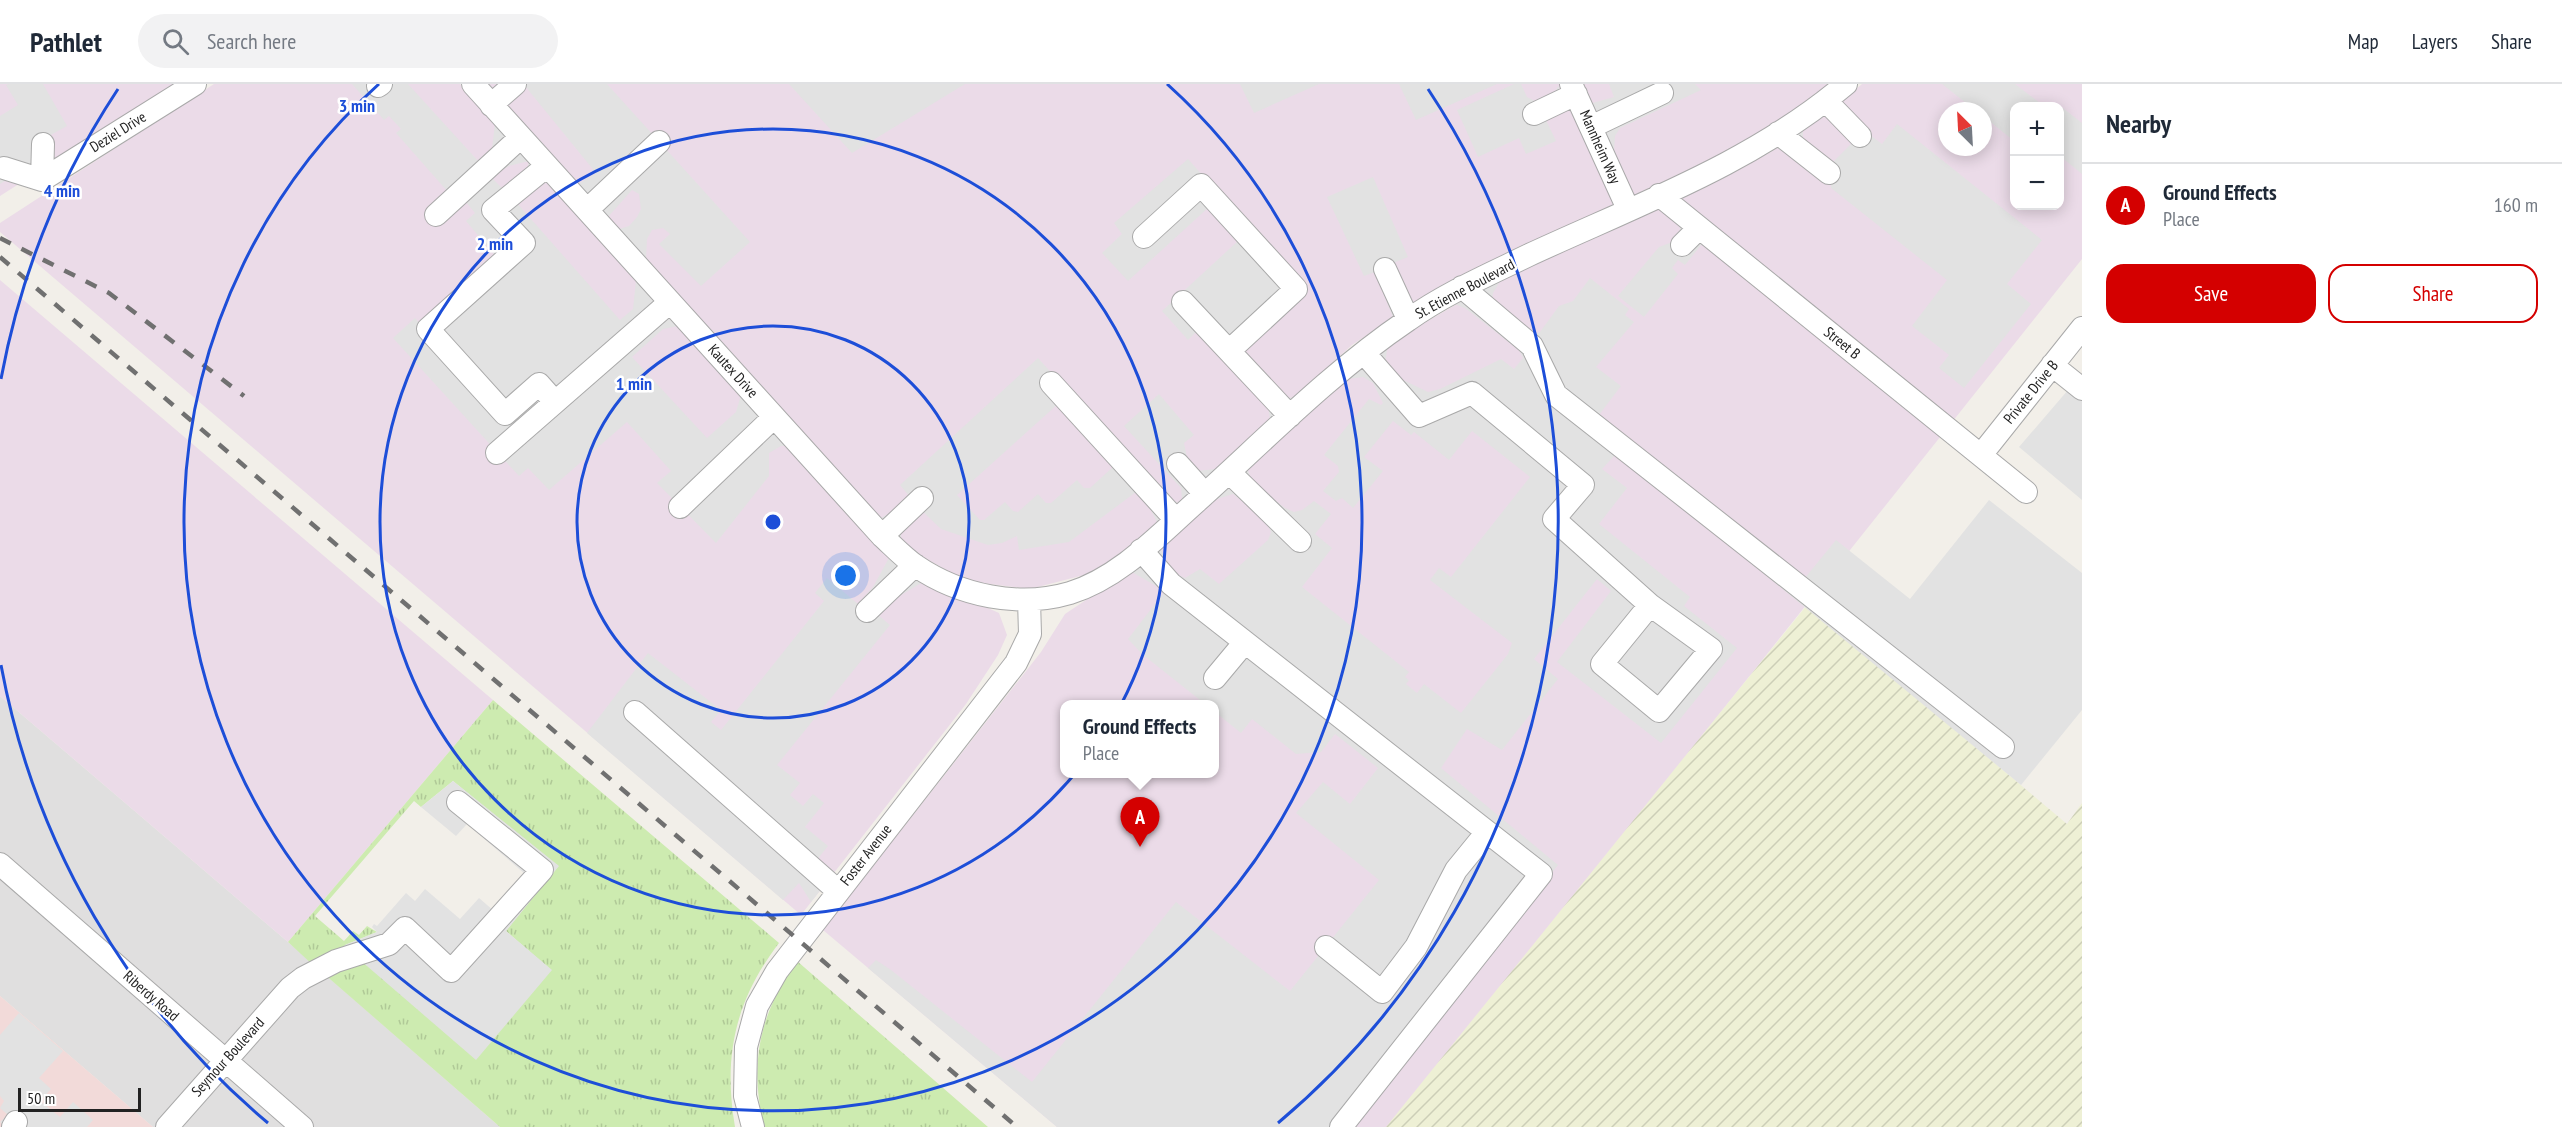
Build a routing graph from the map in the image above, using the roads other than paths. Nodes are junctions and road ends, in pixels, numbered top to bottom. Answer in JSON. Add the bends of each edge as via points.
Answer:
{"nodes":[{"id":1,"x":195,"y":84,"type":"edge"},
{"id":2,"x":473,"y":84,"type":"edge"},
{"id":3,"x":515,"y":84,"type":"edge"},
{"id":4,"x":1846,"y":84,"type":"edge"},
{"id":5,"x":1574,"y":89,"type":"edge"},
{"id":6,"x":1662,"y":93,"type":"dead end"},
{"id":7,"x":1826,"y":101,"type":"junction"},
{"id":8,"x":491,"y":105,"type":"junction"},
{"id":9,"x":1534,"y":114,"type":"dead end"},
{"id":10,"x":1591,"y":127,"type":"junction"},
{"id":11,"x":1778,"y":133,"type":"junction"},
{"id":12,"x":1860,"y":136,"type":"dead end"},
{"id":13,"x":521,"y":137,"type":"junction"},
{"id":14,"x":659,"y":142,"type":"dead end"},
{"id":15,"x":43,"y":144,"type":"dead end"},
{"id":16,"x":547,"y":166,"type":"junction"},
{"id":17,"x":4,"y":168,"type":"dead end"},
{"id":18,"x":1829,"y":173,"type":"dead end"},
{"id":19,"x":42,"y":180,"type":"junction"},
{"id":20,"x":1659,"y":195,"type":"junction"},
{"id":21,"x":1628,"y":209,"type":"junction"},
{"id":22,"x":587,"y":210,"type":"junction"},
{"id":23,"x":436,"y":215,"type":"dead end"},
{"id":24,"x":1699,"y":228,"type":"junction"},
{"id":25,"x":1144,"y":237,"type":"dead end"},
{"id":26,"x":1682,"y":246,"type":"dead end"},
{"id":27,"x":1385,"y":269,"type":"dead end"},
{"id":28,"x":1461,"y":287,"type":"junction"},
{"id":29,"x":670,"y":302,"type":"junction"},
{"id":30,"x":1184,"y":302,"type":"dead end"},
{"id":31,"x":1408,"y":319,"type":"junction"},
{"id":32,"x":2082,"y":328,"type":"edge"},
{"id":33,"x":1229,"y":351,"type":"junction"},
{"id":34,"x":1364,"y":353,"type":"junction"},
{"id":35,"x":2052,"y":365,"type":"junction"},
{"id":36,"x":1051,"y":383,"type":"dead end"},
{"id":37,"x":2082,"y":389,"type":"edge"},
{"id":38,"x":555,"y":402,"type":"junction"},
{"id":39,"x":1290,"y":416,"type":"junction"},
{"id":40,"x":774,"y":417,"type":"junction"},
{"id":41,"x":497,"y":453,"type":"dead end"},
{"id":42,"x":1981,"y":455,"type":"junction"},
{"id":43,"x":1178,"y":464,"type":"dead end"},
{"id":44,"x":1229,"y":472,"type":"junction"},
{"id":45,"x":2026,"y":492,"type":"dead end"},
{"id":46,"x":1205,"y":494,"type":"junction"},
{"id":47,"x":922,"y":498,"type":"dead end"},
{"id":48,"x":680,"y":507,"type":"dead end"},
{"id":49,"x":1176,"y":520,"type":"junction"},
{"id":50,"x":882,"y":536,"type":"junction"},
{"id":51,"x":1300,"y":541,"type":"dead end"},
{"id":52,"x":1141,"y":550,"type":"junction"},
{"id":53,"x":915,"y":565,"type":"junction"},
{"id":54,"x":1029,"y":600,"type":"junction"},
{"id":55,"x":1650,"y":605,"type":"junction"},
{"id":56,"x":867,"y":611,"type":"dead end"},
{"id":57,"x":1245,"y":642,"type":"junction"},
{"id":58,"x":1215,"y":678,"type":"dead end"},
{"id":59,"x":635,"y":712,"type":"dead end"},
{"id":60,"x":2003,"y":747,"type":"dead end"},
{"id":61,"x":458,"y":802,"type":"dead end"},
{"id":62,"x":1487,"y":832,"type":"junction"},
{"id":63,"x":0,"y":864,"type":"edge"},
{"id":64,"x":838,"y":891,"type":"junction"},
{"id":65,"x":1326,"y":947,"type":"dead end"},
{"id":66,"x":225,"y":1060,"type":"junction"},
{"id":67,"x":166,"y":1127,"type":"edge"},
{"id":68,"x":302,"y":1127,"type":"edge"},
{"id":69,"x":753,"y":1127,"type":"edge"},
{"id":70,"x":1341,"y":1127,"type":"edge"}],
"edges":[{"from":1,"to":19,"type":"street","name":"Deziel Drive"},
{"from":2,"to":8,"type":"street","name":"Kautex Drive"},
{"from":3,"to":8,"type":"street"},
{"from":4,"to":7,"type":"street","name":"St. Etienne Boulevard"},
{"from":5,"to":9,"type":"street"},
{"from":5,"to":10,"type":"street","name":"Mannheim Way"},
{"from":6,"to":10,"type":"street"},
{"from":7,"to":11,"type":"street","name":"St. Etienne Boulevard"},
{"from":7,"to":12,"type":"street"},
{"from":8,"to":13,"type":"street","name":"Kautex Drive"},
{"from":10,"to":21,"type":"street","name":"Mannheim Way"},
{"from":11,"to":18,"type":"street"},
{"from":11,"to":20,"type":"street","name":"St. Etienne Boulevard","via":[[1754,150]]},
{"from":13,"to":16,"type":"street","name":"Kautex Drive"},
{"from":13,"to":23,"type":"street"},
{"from":14,"to":22,"type":"street"},
{"from":15,"to":19,"type":"street"},
{"from":16,"to":22,"type":"street","name":"Kautex Drive"},
{"from":16,"to":38,"type":"street","via":[[494,210],[524,243],[428,329],[505,414],[539,384]]},
{"from":17,"to":19,"type":"street"},
{"from":20,"to":21,"type":"street","name":"St. Etienne Boulevard"},
{"from":20,"to":24,"type":"street","name":"Street B"},
{"from":21,"to":28,"type":"street","name":"St. Etienne Boulevard"},
{"from":22,"to":29,"type":"street","name":"Kautex Drive"},
{"from":24,"to":26,"type":"street"},
{"from":24,"to":42,"type":"street","name":"Street B"},
{"from":25,"to":33,"type":"street","via":[[1201,185],[1296,289]]},
{"from":27,"to":31,"type":"street"},
{"from":28,"to":31,"type":"street","name":"St. Etienne Boulevard"},
{"from":28,"to":60,"type":"street","via":[[1532,346],[1556,395]]},
{"from":29,"to":38,"type":"street"},
{"from":29,"to":40,"type":"street","name":"Kautex Drive"},
{"from":30,"to":33,"type":"street"},
{"from":31,"to":34,"type":"street","name":"St. Etienne Boulevard"},
{"from":32,"to":35,"type":"street","name":"Private Drive B"},
{"from":33,"to":39,"type":"street"},
{"from":34,"to":39,"type":"street","name":"St. Etienne Boulevard"},
{"from":34,"to":55,"type":"street","via":[[1419,416],[1472,393],[1582,485],[1554,519]]},
{"from":35,"to":37,"type":"street"},
{"from":35,"to":42,"type":"street","name":"Private Drive B"},
{"from":36,"to":49,"type":"street"},
{"from":38,"to":41,"type":"street"},
{"from":39,"to":44,"type":"street","name":"St. Etienne Boulevard"},
{"from":40,"to":48,"type":"street"},
{"from":40,"to":50,"type":"street","name":"Kautex Drive"},
{"from":42,"to":45,"type":"street","name":"Street B"},
{"from":43,"to":46,"type":"street"},
{"from":44,"to":46,"type":"street","name":"St. Etienne Boulevard"},
{"from":44,"to":51,"type":"street"},
{"from":46,"to":49,"type":"street","name":"St. Etienne Boulevard"},
{"from":47,"to":50,"type":"street"},
{"from":49,"to":52,"type":"street","name":"St. Etienne Boulevard"},
{"from":50,"to":53,"type":"street","name":"Kautex Drive"},
{"from":52,"to":54,"type":"street","name":"St. Etienne Boulevard","via":[[1111,573],[1071,593]]},
{"from":52,"to":57,"type":"street","via":[[1171,584]]},
{"from":53,"to":54,"type":"street","name":"Kautex Drive","via":[[948,583],[993,598]]},
{"from":53,"to":56,"type":"street"},
{"from":54,"to":64,"type":"street","name":"Foster Avenue","via":[[1030,634],[1016,663]]},
{"from":55,"to":55,"type":"street","via":[[1711,649],[1659,711],[1602,664]]},
{"from":57,"to":58,"type":"street"},
{"from":57,"to":62,"type":"street"},
{"from":59,"to":64,"type":"street"},
{"from":61,"to":66,"type":"street","name":"Seymour Boulevard","via":[[542,870],[451,971],[405,928],[389,944],[336,961],[303,978]]},
{"from":62,"to":65,"type":"street","via":[[1456,870],[1416,947],[1382,992]]},
{"from":62,"to":70,"type":"street","via":[[1541,874]]},
{"from":63,"to":66,"type":"street","name":"Riberdy Road"},
{"from":64,"to":69,"type":"street","name":"Foster Avenue","via":[[777,971],[758,1006],[746,1047],[745,1096]]},
{"from":66,"to":67,"type":"street","name":"Seymour Boulevard"},
{"from":66,"to":68,"type":"street","name":"Riberdy Road"}]}
